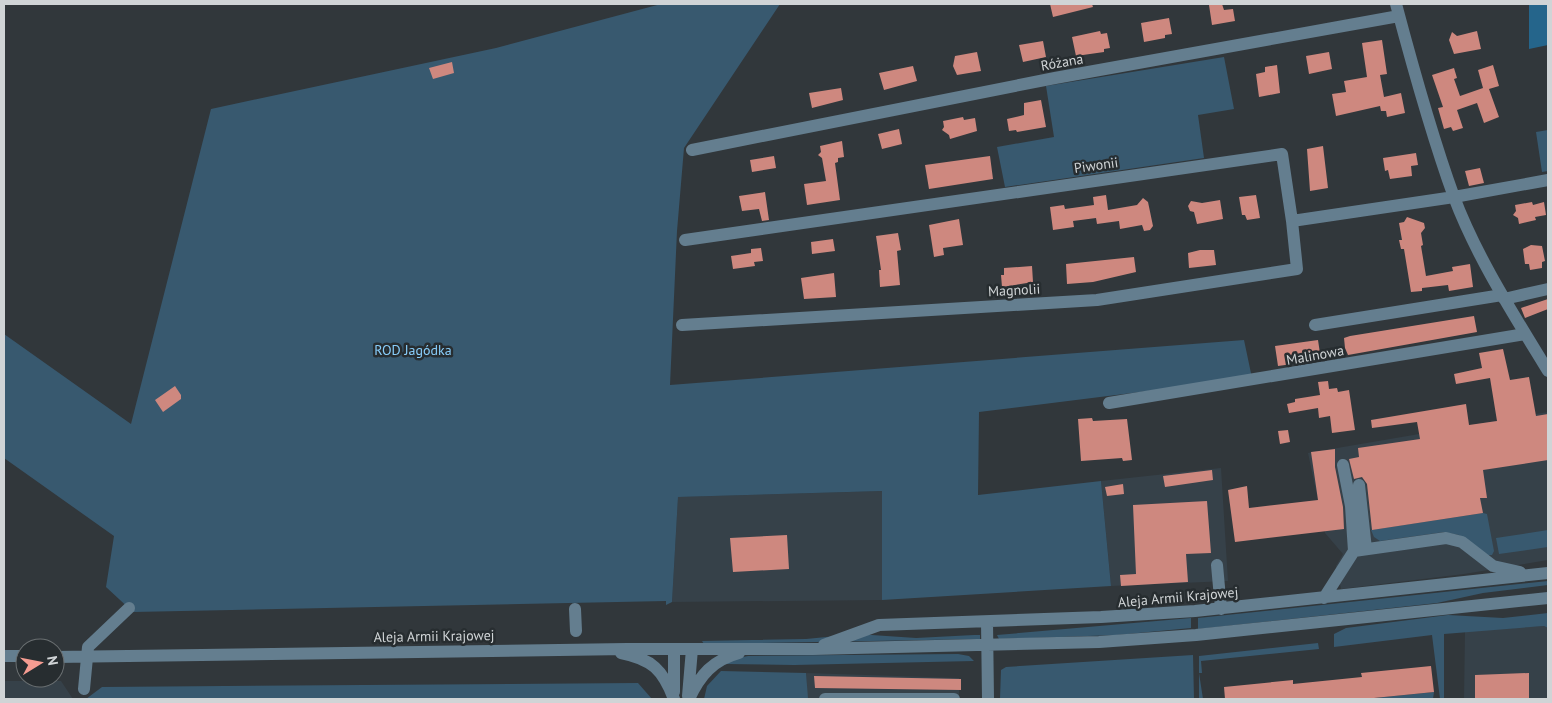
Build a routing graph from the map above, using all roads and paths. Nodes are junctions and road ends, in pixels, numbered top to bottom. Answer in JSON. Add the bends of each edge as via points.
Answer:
{"nodes":[{"id":1,"x":1397,"y":10,"type":"edge"},
{"id":2,"x":692,"y":150,"type":"dead end"},
{"id":3,"x":1548,"y":180,"type":"edge"},
{"id":4,"x":1454,"y":197,"type":"junction"},
{"id":5,"x":1292,"y":221,"type":"junction"},
{"id":6,"x":686,"y":240,"type":"dead end"},
{"id":7,"x":1548,"y":289,"type":"edge"},
{"id":8,"x":1503,"y":297,"type":"junction"},
{"id":9,"x":682,"y":325,"type":"dead end"},
{"id":10,"x":1315,"y":325,"type":"dead end"},
{"id":11,"x":1525,"y":334,"type":"junction"},
{"id":12,"x":1548,"y":371,"type":"edge"},
{"id":13,"x":1109,"y":403,"type":"dead end"},
{"id":14,"x":1343,"y":464,"type":"dead end"},
{"id":15,"x":1359,"y":485,"type":"dead end"},
{"id":16,"x":1360,"y":550,"type":"junction"},
{"id":17,"x":1217,"y":565,"type":"dead end"},
{"id":18,"x":1542,"y":574,"type":"edge"},
{"id":19,"x":1324,"y":598,"type":"junction"},
{"id":20,"x":1548,"y":598,"type":"edge"},
{"id":21,"x":129,"y":608,"type":"dead end"},
{"id":22,"x":575,"y":609,"type":"dead end"},
{"id":23,"x":1221,"y":609,"type":"junction"},
{"id":24,"x":987,"y":622,"type":"junction"},
{"id":25,"x":576,"y":632,"type":"dead end"},
{"id":26,"x":88,"y":646,"type":"junction"},
{"id":27,"x":988,"y":646,"type":"junction"},
{"id":28,"x":602,"y":649,"type":"junction"},
{"id":29,"x":683,"y":649,"type":"junction"},
{"id":30,"x":751,"y":649,"type":"junction"},
{"id":31,"x":813,"y":649,"type":"junction"},
{"id":32,"x":65,"y":654,"type":"edge"},
{"id":33,"x":84,"y":689,"type":"dead end"},
{"id":34,"x":674,"y":699,"type":"edge"},
{"id":35,"x":688,"y":699,"type":"edge"},
{"id":36,"x":824,"y":699,"type":"edge"},
{"id":37,"x":954,"y":699,"type":"edge"},
{"id":38,"x":988,"y":699,"type":"edge"}],
"edges":[{"from":1,"to":2,"type":"street","name":"Różana"},
{"from":1,"to":4,"type":"street"},
{"from":3,"to":4,"type":"street"},
{"from":4,"to":5,"type":"street"},
{"from":4,"to":8,"type":"street"},
{"from":5,"to":6,"type":"street","name":"Piwonii","via":[[1282,154]]},
{"from":5,"to":9,"type":"street","name":"Magnolii","via":[[1297,269],[1097,300]]},
{"from":7,"to":8,"type":"street"},
{"from":8,"to":10,"type":"street"},
{"from":8,"to":11,"type":"street"},
{"from":11,"to":12,"type":"street"},
{"from":11,"to":13,"type":"street","name":"Malinowa"},
{"from":14,"to":16,"type":"street"},
{"from":15,"to":16,"type":"street"},
{"from":16,"to":18,"type":"street","via":[[1446,538],[1462,542],[1494,566]]},
{"from":16,"to":19,"type":"street"},
{"from":17,"to":23,"type":"street"},
{"from":18,"to":19,"type":"street","name":"Aleja Armii Krajowej"},
{"from":19,"to":23,"type":"street","name":"Aleja Armii Krajowej"},
{"from":20,"to":27,"type":"street","name":"Aleja Armii Krajowej","via":[[1196,635]]},
{"from":21,"to":26,"type":"street"},
{"from":22,"to":25,"type":"street"},
{"from":23,"to":24,"type":"street","name":"Aleja Armii Krajowej"},
{"from":24,"to":27,"type":"street"},
{"from":24,"to":31,"type":"street","name":"Aleja Armii Krajowej","via":[[879,625]]},
{"from":26,"to":28,"type":"street","name":"Aleja Armii Krajowej"},
{"from":26,"to":32,"type":"street","name":"Aleja Armii Krajowej"},
{"from":26,"to":33,"type":"street"},
{"from":27,"to":31,"type":"street","name":"Aleja Armii Krajowej"},
{"from":27,"to":38,"type":"street"},
{"from":28,"to":29,"type":"street","name":"Aleja Armii Krajowej"},
{"from":28,"to":34,"type":"street","via":[[633,655],[656,667],[666,679]]},
{"from":29,"to":30,"type":"street","name":"Aleja Armii Krajowej"},
{"from":29,"to":34,"type":"street"},
{"from":29,"to":35,"type":"street"},
{"from":30,"to":31,"type":"street","name":"Aleja Armii Krajowej"},
{"from":30,"to":35,"type":"street","via":[[712,665],[700,677]]},
{"from":36,"to":37,"type":"street"}]}
